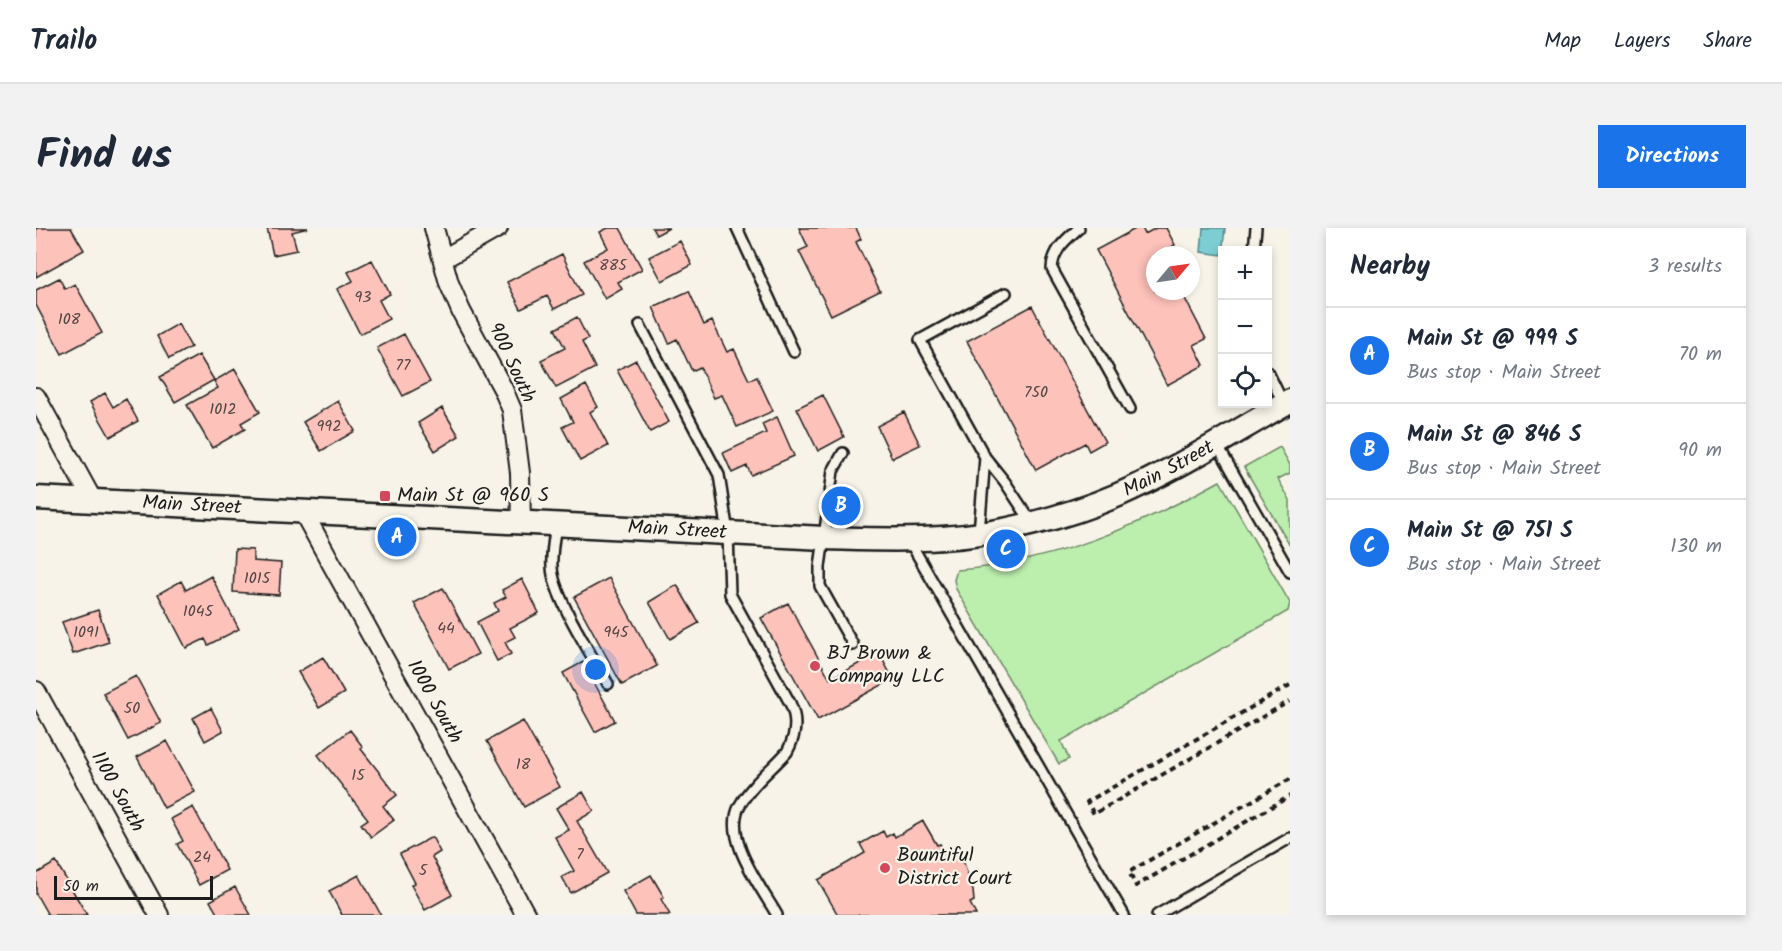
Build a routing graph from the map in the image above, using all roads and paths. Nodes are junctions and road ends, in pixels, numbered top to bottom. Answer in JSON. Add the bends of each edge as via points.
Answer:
{"nodes":[{"id":1,"x":434,"y":228,"type":"edge"},
{"id":2,"x":498,"y":228,"type":"edge"},
{"id":3,"x":737,"y":228,"type":"edge"},
{"id":4,"x":1079,"y":228,"type":"edge"},
{"id":5,"x":1256,"y":228,"type":"edge"},
{"id":6,"x":1254,"y":246,"type":"edge"},
{"id":7,"x":443,"y":259,"type":"junction"},
{"id":8,"x":1006,"y":293,"type":"dead end"},
{"id":9,"x":640,"y":325,"type":"dead end"},
{"id":10,"x":794,"y":352,"type":"dead end"},
{"id":11,"x":1272,"y":379,"type":"edge"},
{"id":12,"x":36,"y":397,"type":"edge"},
{"id":13,"x":1287,"y":403,"type":"edge"},
{"id":14,"x":1130,"y":409,"type":"dead end"},
{"id":15,"x":1216,"y":443,"type":"junction"},
{"id":16,"x":843,"y":453,"type":"dead end"},
{"id":17,"x":985,"y":458,"type":"junction"},
{"id":18,"x":36,"y":498,"type":"edge"},
{"id":19,"x":93,"y":501,"type":"junction"},
{"id":20,"x":303,"y":512,"type":"junction"},
{"id":21,"x":521,"y":523,"type":"junction"},
{"id":22,"x":1032,"y":523,"type":"junction"},
{"id":23,"x":556,"y":525,"type":"junction"},
{"id":24,"x":728,"y":533,"type":"junction"},
{"id":25,"x":979,"y":533,"type":"junction"},
{"id":26,"x":824,"y":538,"type":"junction"},
{"id":27,"x":909,"y":540,"type":"junction"},
{"id":28,"x":1290,"y":572,"type":"edge"},
{"id":29,"x":853,"y":645,"type":"dead end"},
{"id":30,"x":608,"y":684,"type":"dead end"},
{"id":31,"x":1290,"y":685,"type":"edge"},
{"id":32,"x":36,"y":691,"type":"edge"},
{"id":33,"x":1290,"y":701,"type":"edge"},
{"id":34,"x":1290,"y":779,"type":"edge"},
{"id":35,"x":1290,"y":796,"type":"edge"},
{"id":36,"x":1290,"y":838,"type":"edge"},
{"id":37,"x":159,"y":915,"type":"edge"},
{"id":38,"x":526,"y":915,"type":"edge"},
{"id":39,"x":777,"y":915,"type":"edge"},
{"id":40,"x":1124,"y":915,"type":"edge"},
{"id":41,"x":1157,"y":915,"type":"edge"}],
"edges":[{"from":1,"to":7,"type":"street","name":"900 South"},
{"from":2,"to":7,"type":"street"},
{"from":3,"to":10,"type":"lane"},
{"from":4,"to":14,"type":"lane","via":[[1057,249],[1052,269]]},
{"from":5,"to":6,"type":"lane"},
{"from":7,"to":21,"type":"street","name":"900 South","via":[[461,311],[512,410]]},
{"from":8,"to":17,"type":"lane","via":[[920,340]]},
{"from":9,"to":24,"type":"lane","via":[[719,475]]},
{"from":11,"to":13,"type":"lane"},
{"from":12,"to":19,"type":"street"},
{"from":13,"to":15,"type":"street","name":"Main Street"},
{"from":15,"to":22,"type":"street","name":"Main Street","via":[[1118,495]]},
{"from":15,"to":28,"type":"lane"},
{"from":16,"to":26,"type":"lane","via":[[833,471]]},
{"from":17,"to":22,"type":"lane"},
{"from":17,"to":25,"type":"lane"},
{"from":18,"to":19,"type":"street","name":"Main Street"},
{"from":19,"to":20,"type":"street","name":"Main Street"},
{"from":20,"to":21,"type":"street","name":"Main Street"},
{"from":20,"to":38,"type":"street","name":"1000 South"},
{"from":21,"to":23,"type":"street","name":"Main Street"},
{"from":22,"to":25,"type":"street","name":"Main Street"},
{"from":23,"to":24,"type":"street","name":"Main Street"},
{"from":23,"to":30,"type":"lane","via":[[553,576]]},
{"from":24,"to":26,"type":"street","name":"Main Street"},
{"from":24,"to":39,"type":"lane","via":[[730,594],[795,719],[787,752],[746,797],[735,818],[738,844]]},
{"from":25,"to":27,"type":"street","name":"Main Street"},
{"from":26,"to":27,"type":"street","name":"Main Street"},
{"from":26,"to":29,"type":"lane","via":[[820,586]]},
{"from":27,"to":40,"type":"lane"},
{"from":31,"to":33,"type":"path","via":[[1087,802],[1094,814]]},
{"from":32,"to":37,"type":"street","name":"1100 South"},
{"from":34,"to":35,"type":"path","via":[[1129,872],[1136,886]]},
{"from":36,"to":41,"type":"lane"}]}
